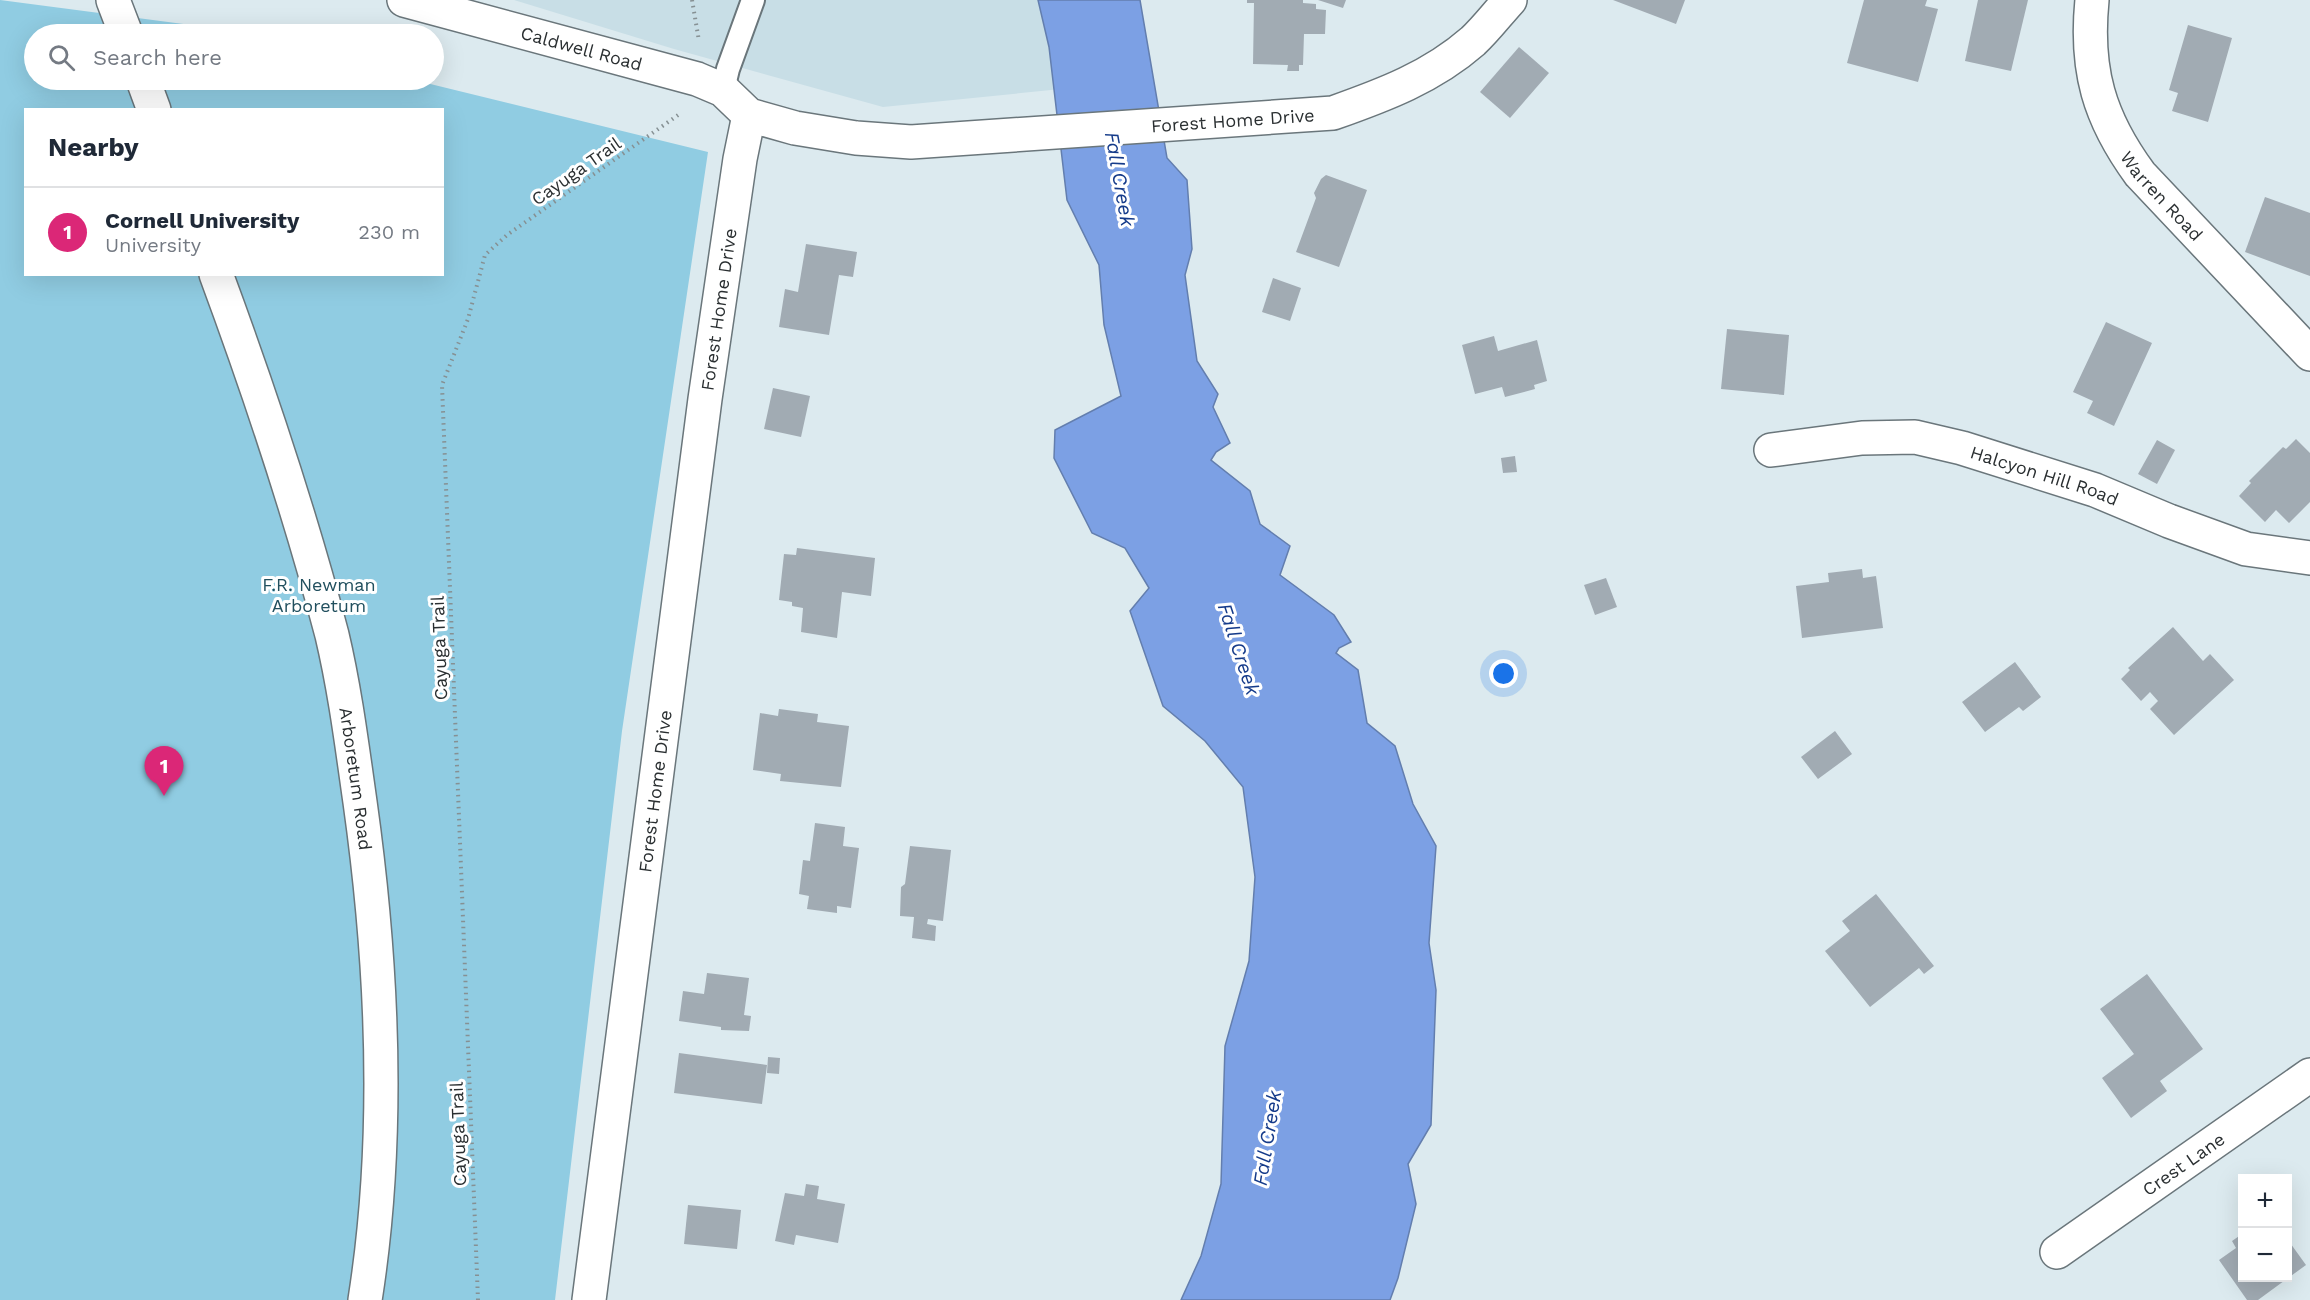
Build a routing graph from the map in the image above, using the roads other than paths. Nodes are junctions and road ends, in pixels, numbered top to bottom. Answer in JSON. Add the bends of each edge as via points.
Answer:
{"nodes":[{"id":1,"x":113,"y":0,"type":"edge"},
{"id":2,"x":404,"y":0,"type":"edge"},
{"id":3,"x":753,"y":0,"type":"edge"},
{"id":4,"x":1510,"y":0,"type":"edge"},
{"id":5,"x":2092,"y":0,"type":"edge"},
{"id":6,"x":122,"y":24,"type":"edge"},
{"id":7,"x":147,"y":90,"type":"edge"},
{"id":8,"x":723,"y":90,"type":"junction"},
{"id":9,"x":153,"y":108,"type":"edge"},
{"id":10,"x":749,"y":115,"type":"junction"},
{"id":11,"x":217,"y":276,"type":"edge"},
{"id":12,"x":2310,"y":354,"type":"edge"},
{"id":13,"x":1772,"y":450,"type":"dead end"},
{"id":14,"x":2310,"y":558,"type":"edge"},
{"id":15,"x":2310,"y":1075,"type":"edge"},
{"id":16,"x":2057,"y":1252,"type":"dead end"},
{"id":17,"x":365,"y":1300,"type":"edge"},
{"id":18,"x":589,"y":1300,"type":"edge"}],
"edges":[{"from":1,"to":6,"type":"street"},
{"from":2,"to":8,"type":"street","name":"Caldwell Road"},
{"from":3,"to":8,"type":"lane"},
{"from":4,"to":10,"type":"street","name":"Forest Home Drive","via":[[1474,40],[1440,66],[1393,92],[1333,113],[911,142],[795,128]]},
{"from":5,"to":12,"type":"street","name":"Warren Road","via":[[2090,62],[2100,106],[2120,146],[2140,174]]},
{"from":7,"to":9,"type":"street"},
{"from":8,"to":10,"type":"street","name":"Caldwell Road"},
{"from":10,"to":18,"type":"street","name":"Forest Home Drive","via":[[705,399]]},
{"from":11,"to":17,"type":"street","name":"Arboretum Road","via":[[265,407],[325,614],[354,759],[373,894],[382,1055],[375,1238]]},
{"from":13,"to":14,"type":"street","name":"Halcyon Hill Road","via":[[1862,438],[1915,437],[2094,490],[2246,549]]},
{"from":15,"to":16,"type":"street","name":"Crest Lane"}]}
